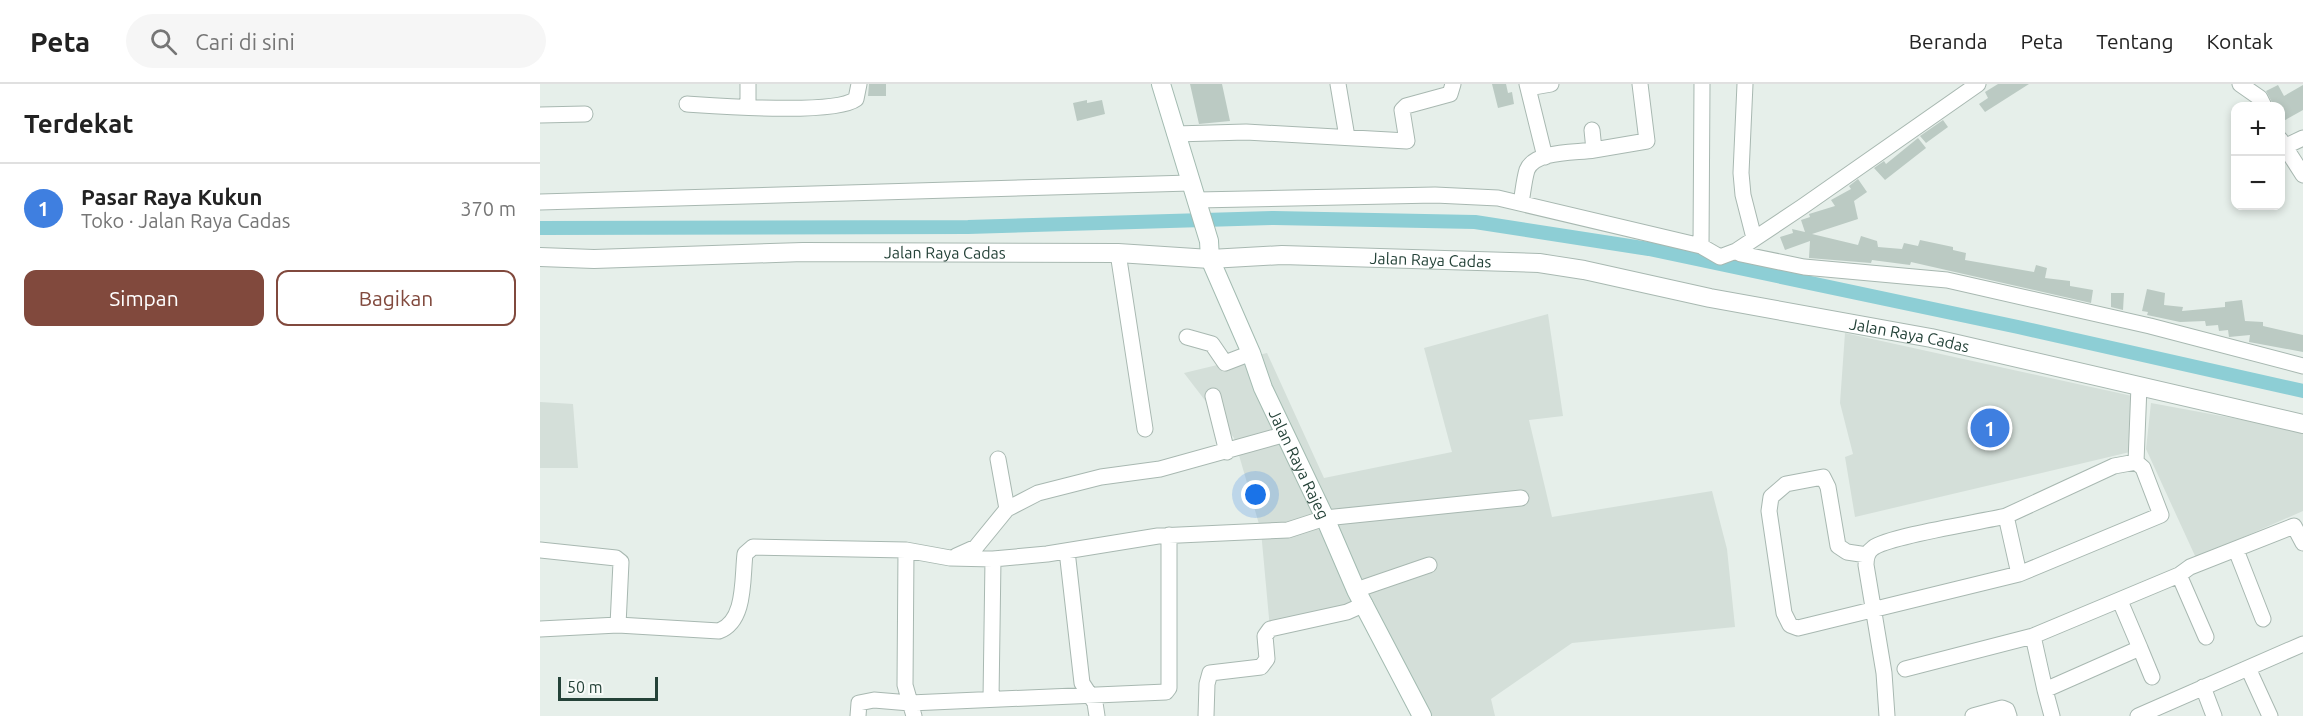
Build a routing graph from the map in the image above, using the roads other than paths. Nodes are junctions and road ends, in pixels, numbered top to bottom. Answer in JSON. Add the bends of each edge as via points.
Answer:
{"nodes":[{"id":1,"x":748,"y":84,"type":"edge"},
{"id":2,"x":859,"y":84,"type":"edge"},
{"id":3,"x":1161,"y":84,"type":"edge"},
{"id":4,"x":1338,"y":84,"type":"edge"},
{"id":5,"x":1453,"y":84,"type":"edge"},
{"id":6,"x":1551,"y":84,"type":"edge"},
{"id":7,"x":1640,"y":84,"type":"edge"},
{"id":8,"x":1702,"y":84,"type":"edge"},
{"id":9,"x":1745,"y":84,"type":"edge"},
{"id":10,"x":1978,"y":84,"type":"edge"},
{"id":11,"x":2240,"y":84,"type":"edge"},
{"id":12,"x":1527,"y":86,"type":"edge"},
{"id":13,"x":2262,"y":102,"type":"edge"},
{"id":14,"x":687,"y":104,"type":"dead end"},
{"id":15,"x":748,"y":107,"type":"junction"},
{"id":16,"x":585,"y":114,"type":"dead end"},
{"id":17,"x":540,"y":115,"type":"edge"},
{"id":18,"x":1593,"y":130,"type":"dead end"},
{"id":19,"x":1175,"y":134,"type":"junction"},
{"id":20,"x":1347,"y":137,"type":"junction"},
{"id":21,"x":2303,"y":138,"type":"edge"},
{"id":22,"x":2285,"y":142,"type":"edge"},
{"id":23,"x":2285,"y":148,"type":"edge"},
{"id":24,"x":1594,"y":150,"type":"junction"},
{"id":25,"x":1545,"y":157,"type":"junction"},
{"id":26,"x":2303,"y":175,"type":"edge"},
{"id":27,"x":1195,"y":196,"type":"junction"},
{"id":28,"x":540,"y":202,"type":"edge"},
{"id":29,"x":1521,"y":203,"type":"junction"},
{"id":30,"x":1754,"y":238,"type":"junction"},
{"id":31,"x":1701,"y":246,"type":"junction"},
{"id":32,"x":1209,"y":250,"type":"junction"},
{"id":33,"x":1118,"y":253,"type":"junction"},
{"id":34,"x":1730,"y":254,"type":"junction"},
{"id":35,"x":540,"y":257,"type":"edge"},
{"id":36,"x":1187,"y":337,"type":"dead end"},
{"id":37,"x":1251,"y":353,"type":"junction"},
{"id":38,"x":2303,"y":366,"type":"edge"},
{"id":39,"x":2139,"y":386,"type":"junction"},
{"id":40,"x":1213,"y":396,"type":"dead end"},
{"id":41,"x":2303,"y":424,"type":"edge"},
{"id":42,"x":1145,"y":429,"type":"dead end"},
{"id":43,"x":1286,"y":434,"type":"junction"},
{"id":44,"x":1227,"y":452,"type":"junction"},
{"id":45,"x":998,"y":459,"type":"dead end"},
{"id":46,"x":2136,"y":462,"type":"junction"},
{"id":47,"x":1521,"y":498,"type":"dead end"},
{"id":48,"x":1007,"y":509,"type":"junction"},
{"id":49,"x":2006,"y":516,"type":"junction"},
{"id":50,"x":1325,"y":518,"type":"junction"},
{"id":51,"x":2299,"y":525,"type":"edge"},
{"id":52,"x":1169,"y":535,"type":"junction"},
{"id":53,"x":2303,"y":543,"type":"edge"},
{"id":54,"x":540,"y":550,"type":"edge"},
{"id":55,"x":906,"y":550,"type":"junction"},
{"id":56,"x":2236,"y":550,"type":"junction"},
{"id":57,"x":1067,"y":551,"type":"junction"},
{"id":58,"x":1867,"y":555,"type":"junction"},
{"id":59,"x":950,"y":558,"type":"junction"},
{"id":60,"x":993,"y":559,"type":"junction"},
{"id":61,"x":1429,"y":565,"type":"dead end"},
{"id":62,"x":2019,"y":574,"type":"junction"},
{"id":63,"x":2179,"y":575,"type":"junction"},
{"id":64,"x":1361,"y":597,"type":"junction"},
{"id":65,"x":2120,"y":601,"type":"junction"},
{"id":66,"x":1872,"y":610,"type":"junction"},
{"id":67,"x":2264,"y":619,"type":"dead end"},
{"id":68,"x":618,"y":625,"type":"junction"},
{"id":69,"x":540,"y":629,"type":"edge"},
{"id":70,"x":2033,"y":636,"type":"junction"},
{"id":71,"x":2206,"y":637,"type":"dead end"},
{"id":72,"x":2303,"y":644,"type":"edge"},
{"id":73,"x":2140,"y":648,"type":"junction"},
{"id":74,"x":2248,"y":668,"type":"junction"},
{"id":75,"x":1905,"y":669,"type":"dead end"},
{"id":76,"x":2152,"y":677,"type":"dead end"},
{"id":77,"x":2203,"y":687,"type":"junction"},
{"id":78,"x":2045,"y":690,"type":"junction"},
{"id":79,"x":1089,"y":695,"type":"junction"},
{"id":80,"x":992,"y":699,"type":"junction"},
{"id":81,"x":912,"y":710,"type":"edge"},
{"id":82,"x":2157,"y":712,"type":"edge"},
{"id":83,"x":858,"y":716,"type":"edge"},
{"id":84,"x":1097,"y":716,"type":"edge"},
{"id":85,"x":1206,"y":716,"type":"edge"},
{"id":86,"x":1422,"y":716,"type":"edge"},
{"id":87,"x":1887,"y":716,"type":"edge"},
{"id":88,"x":1973,"y":716,"type":"edge"},
{"id":89,"x":2008,"y":716,"type":"edge"},
{"id":90,"x":2052,"y":716,"type":"edge"},
{"id":91,"x":2138,"y":716,"type":"edge"},
{"id":92,"x":2214,"y":716,"type":"edge"},
{"id":93,"x":2270,"y":716,"type":"edge"}],
"edges":[{"from":1,"to":15,"type":"street"},
{"from":2,"to":15,"type":"street","via":[[856,99],[850,104]]},
{"from":3,"to":19,"type":"street","name":"Jalan Raya Rajeg"},
{"from":4,"to":20,"type":"street"},
{"from":5,"to":20,"type":"street","via":[[1450,94],[1402,110],[1407,141]]},
{"from":6,"to":12,"type":"street"},
{"from":7,"to":24,"type":"street","via":[[1647,141]]},
{"from":8,"to":31,"type":"street"},
{"from":9,"to":30,"type":"street","via":[[1741,173]]},
{"from":10,"to":30,"type":"street"},
{"from":11,"to":13,"type":"street"},
{"from":12,"to":25,"type":"street"},
{"from":14,"to":15,"type":"street"},
{"from":16,"to":17,"type":"street"},
{"from":18,"to":24,"type":"street"},
{"from":19,"to":20,"type":"street","via":[[1246,132]]},
{"from":19,"to":27,"type":"street","name":"Jalan Raya Rajeg"},
{"from":21,"to":22,"type":"street"},
{"from":23,"to":26,"type":"street"},
{"from":24,"to":25,"type":"street"},
{"from":25,"to":29,"type":"street","via":[[1528,168]]},
{"from":27,"to":28,"type":"street"},
{"from":27,"to":29,"type":"street","via":[[1435,195]]},
{"from":27,"to":32,"type":"street","name":"Jalan Raya Rajeg"},
{"from":29,"to":31,"type":"street"},
{"from":30,"to":34,"type":"street"},
{"from":31,"to":34,"type":"street","via":[[1718,257]]},
{"from":32,"to":33,"type":"street","name":"Jalan Raya Cadas"},
{"from":32,"to":37,"type":"street","name":"Jalan Raya Rajeg"},
{"from":32,"to":39,"type":"street","name":"Jalan Raya Cadas","via":[[1562,266],[1710,298],[1931,338]]},
{"from":33,"to":35,"type":"street","name":"Jalan Raya Cadas","via":[[803,252],[594,259]]},
{"from":33,"to":42,"type":"street"},
{"from":34,"to":38,"type":"street","via":[[1804,267],[1947,280]]},
{"from":36,"to":37,"type":"street","via":[[1212,344],[1225,363]]},
{"from":37,"to":43,"type":"street","name":"Jalan Raya Rajeg"},
{"from":39,"to":41,"type":"street","name":"Jalan Raya Cadas"},
{"from":39,"to":46,"type":"street"},
{"from":40,"to":44,"type":"street"},
{"from":43,"to":44,"type":"street"},
{"from":43,"to":50,"type":"street","name":"Jalan Raya Rajeg"},
{"from":44,"to":48,"type":"street","via":[[1038,493]]},
{"from":45,"to":48,"type":"street"},
{"from":46,"to":49,"type":"street","via":[[2114,466]]},
{"from":46,"to":62,"type":"street","via":[[2143,468],[2162,515]]},
{"from":47,"to":50,"type":"street"},
{"from":48,"to":59,"type":"street","via":[[976,547]]},
{"from":49,"to":58,"type":"street","via":[[1899,539],[1872,548]]},
{"from":49,"to":62,"type":"street"},
{"from":50,"to":52,"type":"street","via":[[1275,531]]},
{"from":50,"to":64,"type":"street","name":"Jalan Raya Rajeg"},
{"from":51,"to":53,"type":"street"},
{"from":51,"to":56,"type":"street"},
{"from":52,"to":57,"type":"street"},
{"from":52,"to":79,"type":"street","via":[[1169,688],[1162,694]]},
{"from":54,"to":68,"type":"street","via":[[616,558],[621,562]]},
{"from":55,"to":59,"type":"street"},
{"from":55,"to":68,"type":"street","via":[[753,547],[745,554],[738,616],[724,629]]},
{"from":55,"to":81,"type":"street","via":[[905,685]]},
{"from":56,"to":63,"type":"street"},
{"from":56,"to":67,"type":"street"},
{"from":57,"to":60,"type":"street"},
{"from":57,"to":79,"type":"street","via":[[1082,683]]},
{"from":58,"to":66,"type":"street"},
{"from":58,"to":66,"type":"street","via":[[1847,552],[1838,546],[1823,477],[1786,484],[1771,497],[1769,511],[1782,600],[1790,625],[1798,628]]},
{"from":59,"to":60,"type":"street"},
{"from":60,"to":80,"type":"street"},
{"from":61,"to":64,"type":"street"},
{"from":62,"to":66,"type":"street"},
{"from":63,"to":65,"type":"street"},
{"from":63,"to":71,"type":"street"},
{"from":64,"to":85,"type":"street","via":[[1347,612],[1270,629],[1265,636],[1267,659],[1261,667],[1210,673]]},
{"from":64,"to":86,"type":"street","name":"Jalan Raya Rajeg"},
{"from":65,"to":70,"type":"street"},
{"from":65,"to":73,"type":"street"},
{"from":66,"to":87,"type":"street","via":[[1884,673]]},
{"from":68,"to":69,"type":"street"},
{"from":70,"to":75,"type":"street"},
{"from":70,"to":78,"type":"street"},
{"from":72,"to":74,"type":"street"},
{"from":73,"to":76,"type":"street"},
{"from":73,"to":78,"type":"street"},
{"from":74,"to":77,"type":"street"},
{"from":74,"to":93,"type":"street"},
{"from":77,"to":82,"type":"street"},
{"from":77,"to":92,"type":"street"},
{"from":78,"to":90,"type":"street"},
{"from":79,"to":80,"type":"street"},
{"from":79,"to":84,"type":"street"},
{"from":80,"to":81,"type":"street"},
{"from":81,"to":83,"type":"street","via":[[863,701],[858,704]]},
{"from":82,"to":91,"type":"street"},
{"from":88,"to":89,"type":"street","via":[[2004,708]]}]}
